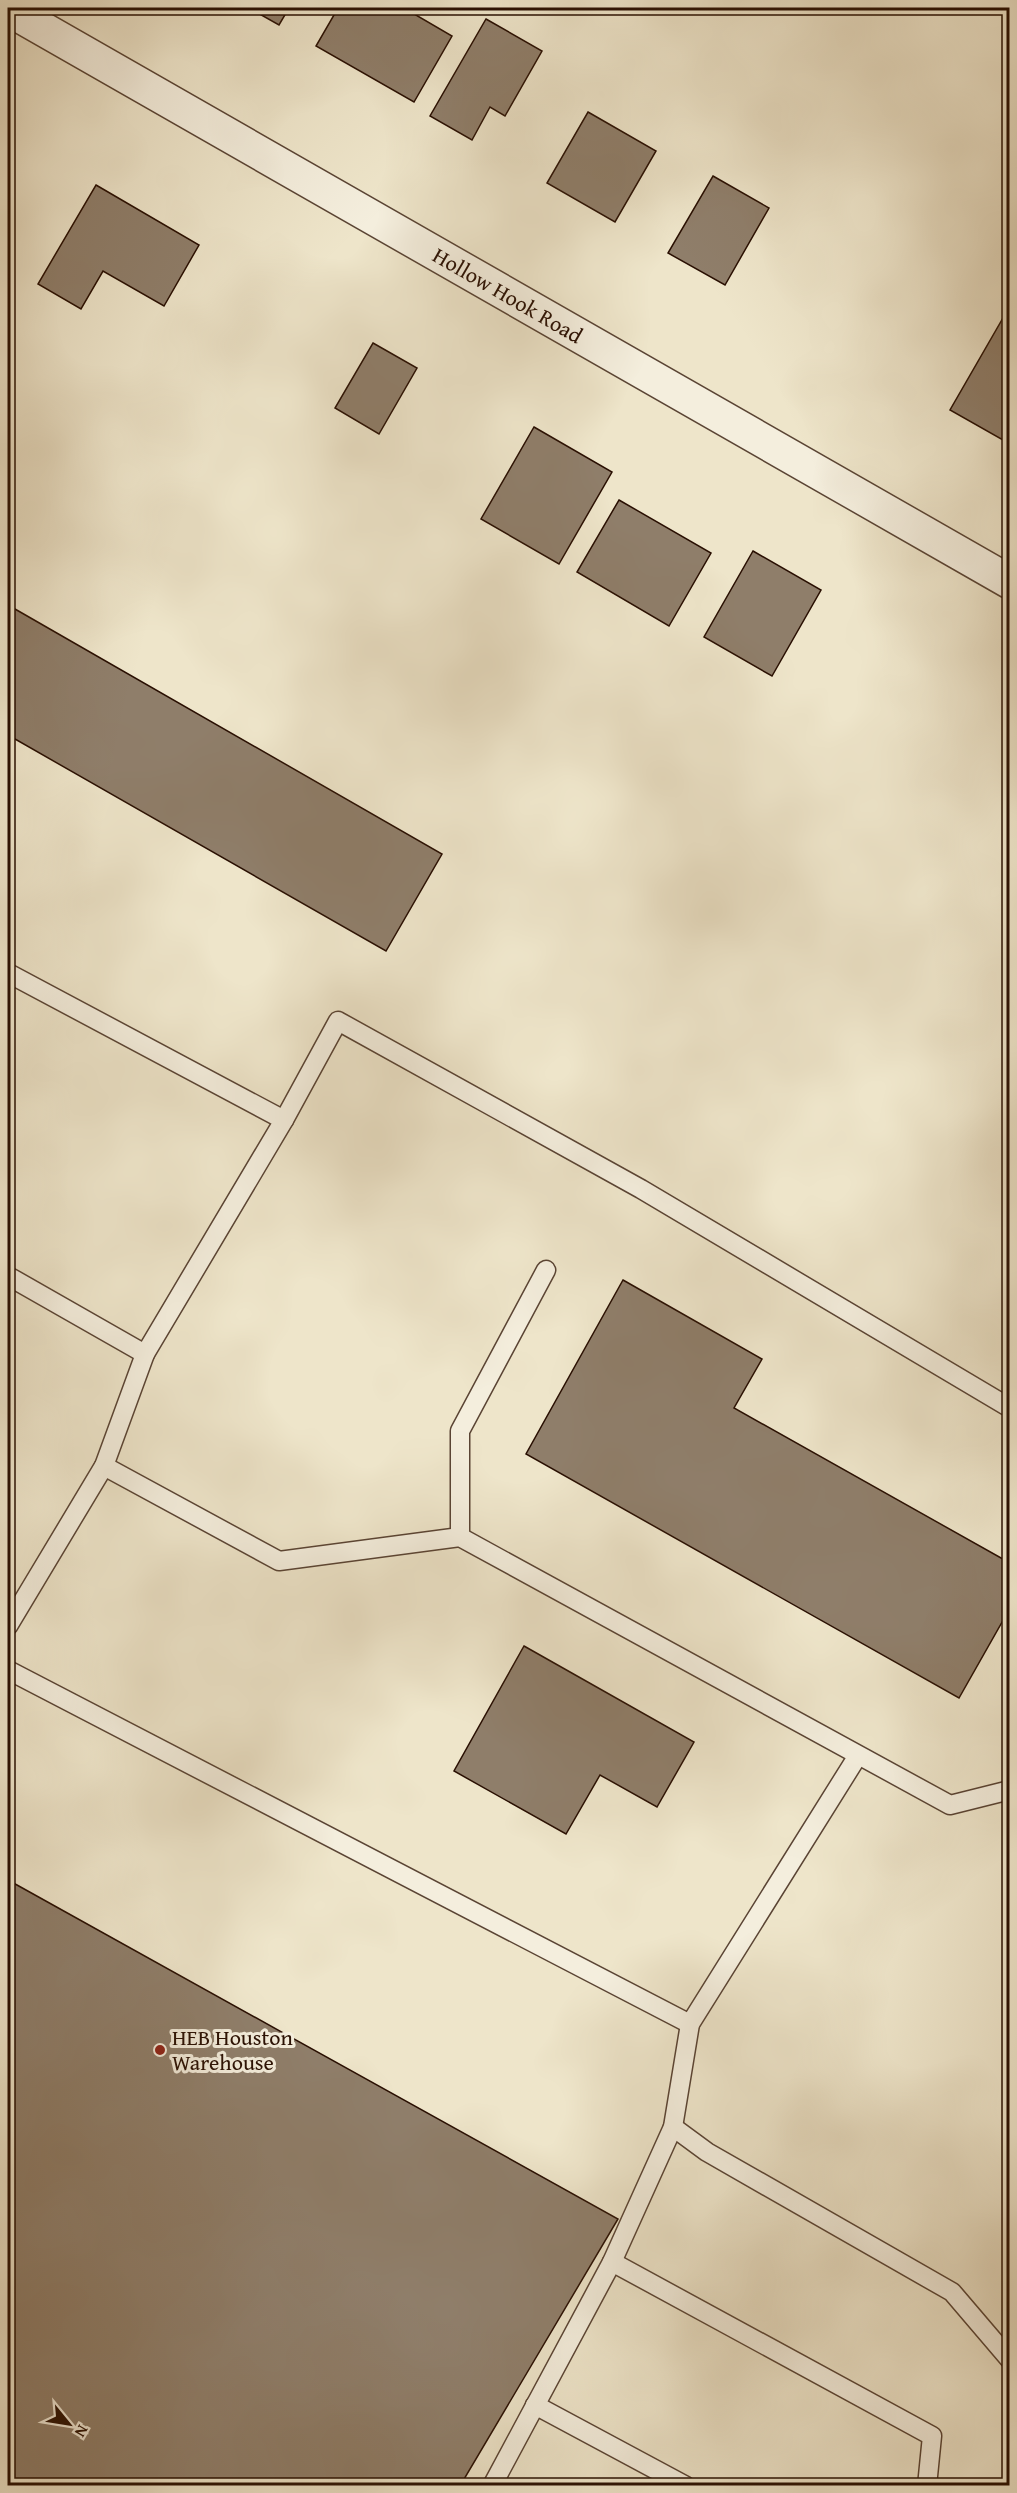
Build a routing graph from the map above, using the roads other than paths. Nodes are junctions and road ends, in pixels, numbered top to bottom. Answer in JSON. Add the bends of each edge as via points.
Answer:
{"nodes":[{"id":1,"x":8,"y":9,"type":"edge"},
{"id":2,"x":1010,"y":582,"type":"edge"},
{"id":3,"x":8,"y":973,"type":"edge"},
{"id":4,"x":284,"y":1120,"type":"junction"},
{"id":5,"x":546,"y":1270,"type":"dead end"},
{"id":6,"x":8,"y":1276,"type":"edge"},
{"id":7,"x":145,"y":1354,"type":"junction"},
{"id":8,"x":1010,"y":1408,"type":"edge"},
{"id":9,"x":104,"y":1466,"type":"junction"},
{"id":10,"x":460,"y":1537,"type":"junction"},
{"id":11,"x":8,"y":1626,"type":"edge"},
{"id":12,"x":8,"y":1670,"type":"edge"},
{"id":13,"x":857,"y":1757,"type":"junction"},
{"id":14,"x":1010,"y":1790,"type":"edge"},
{"id":15,"x":690,"y":2024,"type":"junction"},
{"id":16,"x":673,"y":2127,"type":"junction"},
{"id":17,"x":612,"y":2262,"type":"junction"},
{"id":18,"x":1010,"y":2360,"type":"edge"},
{"id":19,"x":535,"y":2405,"type":"junction"},
{"id":20,"x":492,"y":2486,"type":"edge"},
{"id":21,"x":686,"y":2486,"type":"edge"},
{"id":22,"x":927,"y":2486,"type":"edge"}],
"edges":[{"from":1,"to":2,"type":"street","name":"Hollow Hook Road"},
{"from":3,"to":4,"type":"lane"},
{"from":4,"to":7,"type":"lane"},
{"from":4,"to":8,"type":"lane","via":[[338,1021],[641,1189]]},
{"from":5,"to":10,"type":"lane","via":[[460,1431]]},
{"from":6,"to":7,"type":"lane"},
{"from":7,"to":9,"type":"lane"},
{"from":9,"to":10,"type":"lane","via":[[279,1561]]},
{"from":9,"to":11,"type":"lane"},
{"from":10,"to":13,"type":"lane"},
{"from":12,"to":15,"type":"lane"},
{"from":13,"to":14,"type":"lane","via":[[950,1805]]},
{"from":13,"to":15,"type":"lane"},
{"from":15,"to":16,"type":"lane"},
{"from":16,"to":17,"type":"lane"},
{"from":16,"to":18,"type":"lane","via":[[707,2152],[952,2292]]},
{"from":17,"to":19,"type":"lane"},
{"from":17,"to":22,"type":"lane","via":[[932,2436]]},
{"from":19,"to":20,"type":"lane"},
{"from":19,"to":21,"type":"lane"}]}
